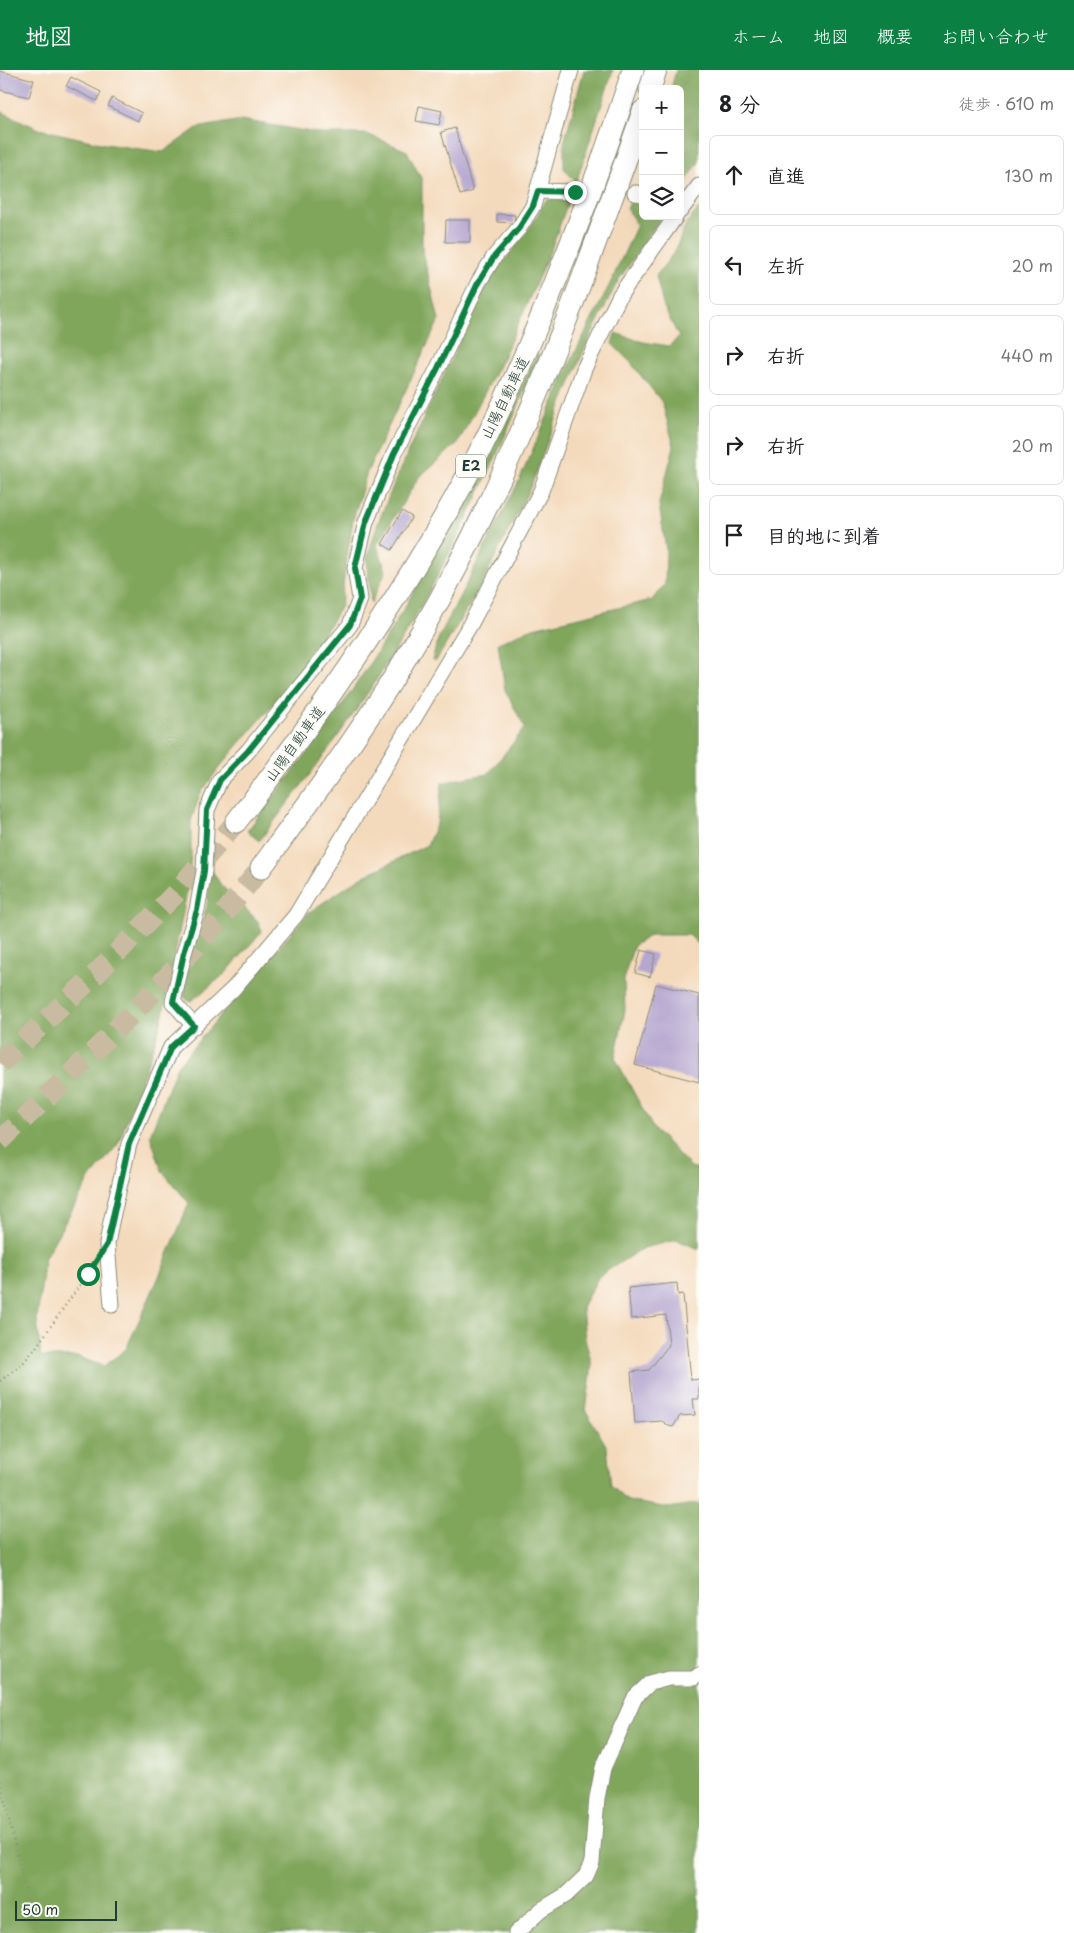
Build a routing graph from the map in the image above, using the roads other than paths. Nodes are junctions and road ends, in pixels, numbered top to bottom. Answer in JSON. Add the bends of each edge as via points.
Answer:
{"nodes":[{"id":1,"x":571,"y":70,"type":"edge"},
{"id":2,"x":633,"y":70,"type":"edge"},
{"id":3,"x":656,"y":70,"type":"edge"},
{"id":4,"x":651,"y":85,"type":"edge"},
{"id":5,"x":639,"y":122,"type":"edge"},
{"id":6,"x":538,"y":191,"type":"junction"},
{"id":7,"x":575,"y":192,"type":"dead end"},
{"id":8,"x":673,"y":220,"type":"edge"},
{"id":9,"x":236,"y":822,"type":"tunnel mouth"},
{"id":10,"x":261,"y":868,"type":"tunnel mouth"},
{"id":11,"x":194,"y":1026,"type":"junction"},
{"id":12,"x":112,"y":1305,"type":"dead end"},
{"id":13,"x":699,"y":1674,"type":"edge"},
{"id":14,"x":516,"y":1933,"type":"edge"}],
"edges":[{"from":1,"to":6,"type":"street"},
{"from":2,"to":9,"type":"highway","name":"山陽自動車道","number":"E2","via":[[544,312],[512,387],[455,497],[367,641],[301,738]]},
{"from":3,"to":4,"type":"highway"},
{"from":5,"to":10,"type":"highway","name":"山陽自動車道","number":"E2","via":[[537,395],[480,520],[425,627],[363,727]]},
{"from":6,"to":7,"type":"street"},
{"from":6,"to":11,"type":"street","via":[[519,228],[494,257],[478,283],[394,454],[366,522],[355,568],[360,599],[350,625],[248,751],[220,780],[207,810],[204,871],[173,1002]]},
{"from":8,"to":11,"type":"street","via":[[620,295],[584,369],[541,491],[470,625],[296,915],[233,989]]},
{"from":11,"to":12,"type":"street","via":[[171,1047],[129,1144],[107,1244]]},
{"from":13,"to":14,"type":"street","via":[[694,1678],[670,1678],[650,1683],[635,1698],[604,1768],[597,1798],[592,1862],[586,1876]]}]}
